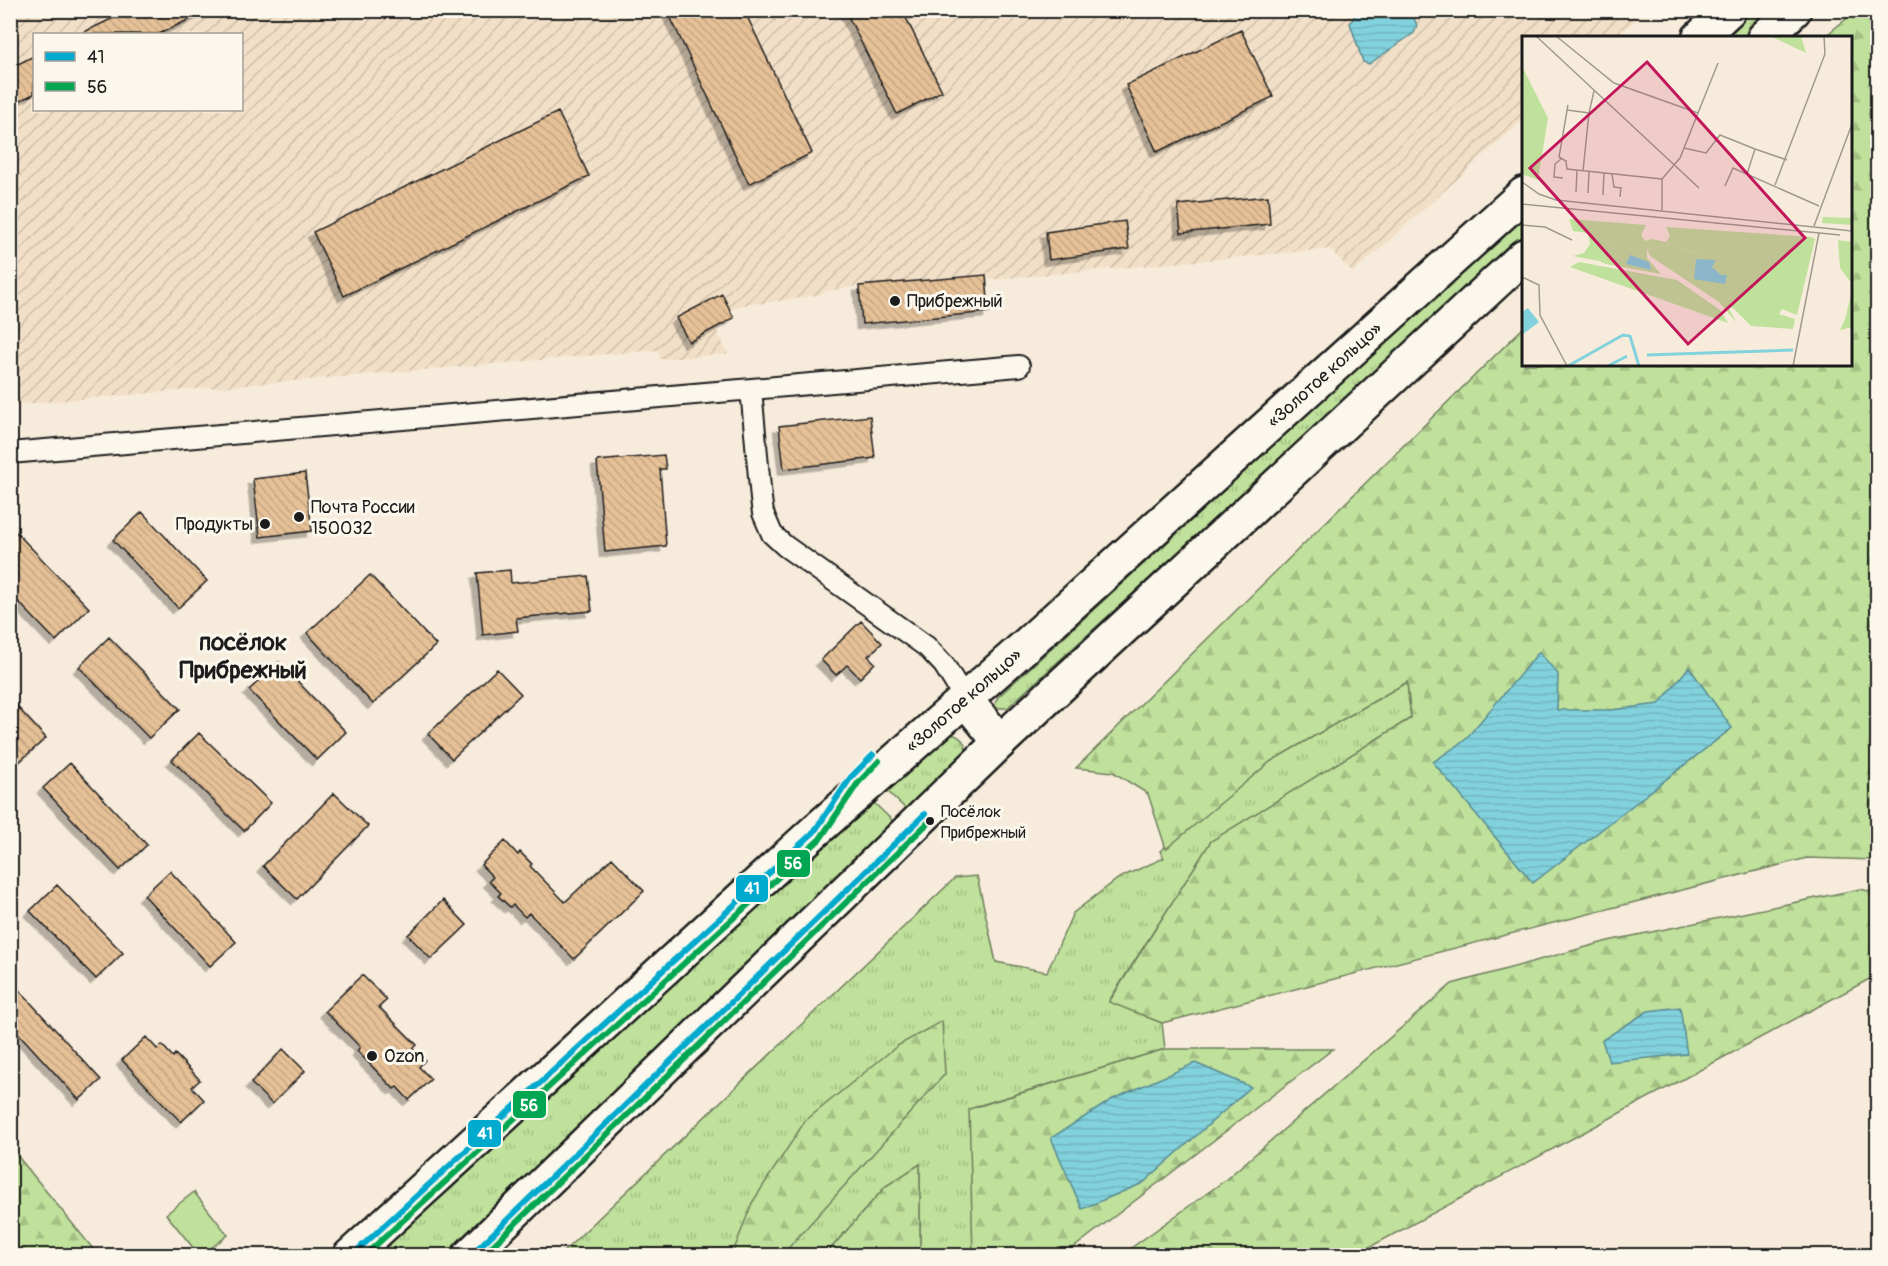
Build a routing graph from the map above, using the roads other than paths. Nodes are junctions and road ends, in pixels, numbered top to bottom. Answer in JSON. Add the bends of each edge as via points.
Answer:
{"nodes":[{"id":1,"x":1729,"y":10,"type":"edge"},
{"id":2,"x":1794,"y":10,"type":"edge"},
{"id":3,"x":1701,"y":36,"type":"edge"},
{"id":4,"x":1766,"y":36,"type":"edge"},
{"id":5,"x":1522,"y":196,"type":"edge"},
{"id":6,"x":1522,"y":258,"type":"edge"},
{"id":7,"x":1019,"y":366,"type":"dead end"},
{"id":8,"x":751,"y":389,"type":"junction"},
{"id":9,"x":10,"y":453,"type":"edge"},
{"id":10,"x":965,"y":699,"type":"junction"},
{"id":11,"x":1000,"y":742,"type":"junction"},
{"id":12,"x":350,"y":1256,"type":"edge"},
{"id":13,"x":469,"y":1256,"type":"edge"}],
"edges":[{"from":1,"to":3,"type":"highway"},
{"from":2,"to":4,"type":"highway"},
{"from":5,"to":10,"type":"highway","name":"«Золотое кольцо»"},
{"from":6,"to":11,"type":"highway"},
{"from":7,"to":8,"type":"street"},
{"from":8,"to":9,"type":"street"},
{"from":8,"to":10,"type":"street","via":[[761,499],[772,534],[794,554],[927,647],[944,665]]},
{"from":10,"to":11,"type":"highway"},
{"from":10,"to":12,"type":"highway","name":"«Золотое кольцо»"},
{"from":11,"to":13,"type":"highway"}]}
